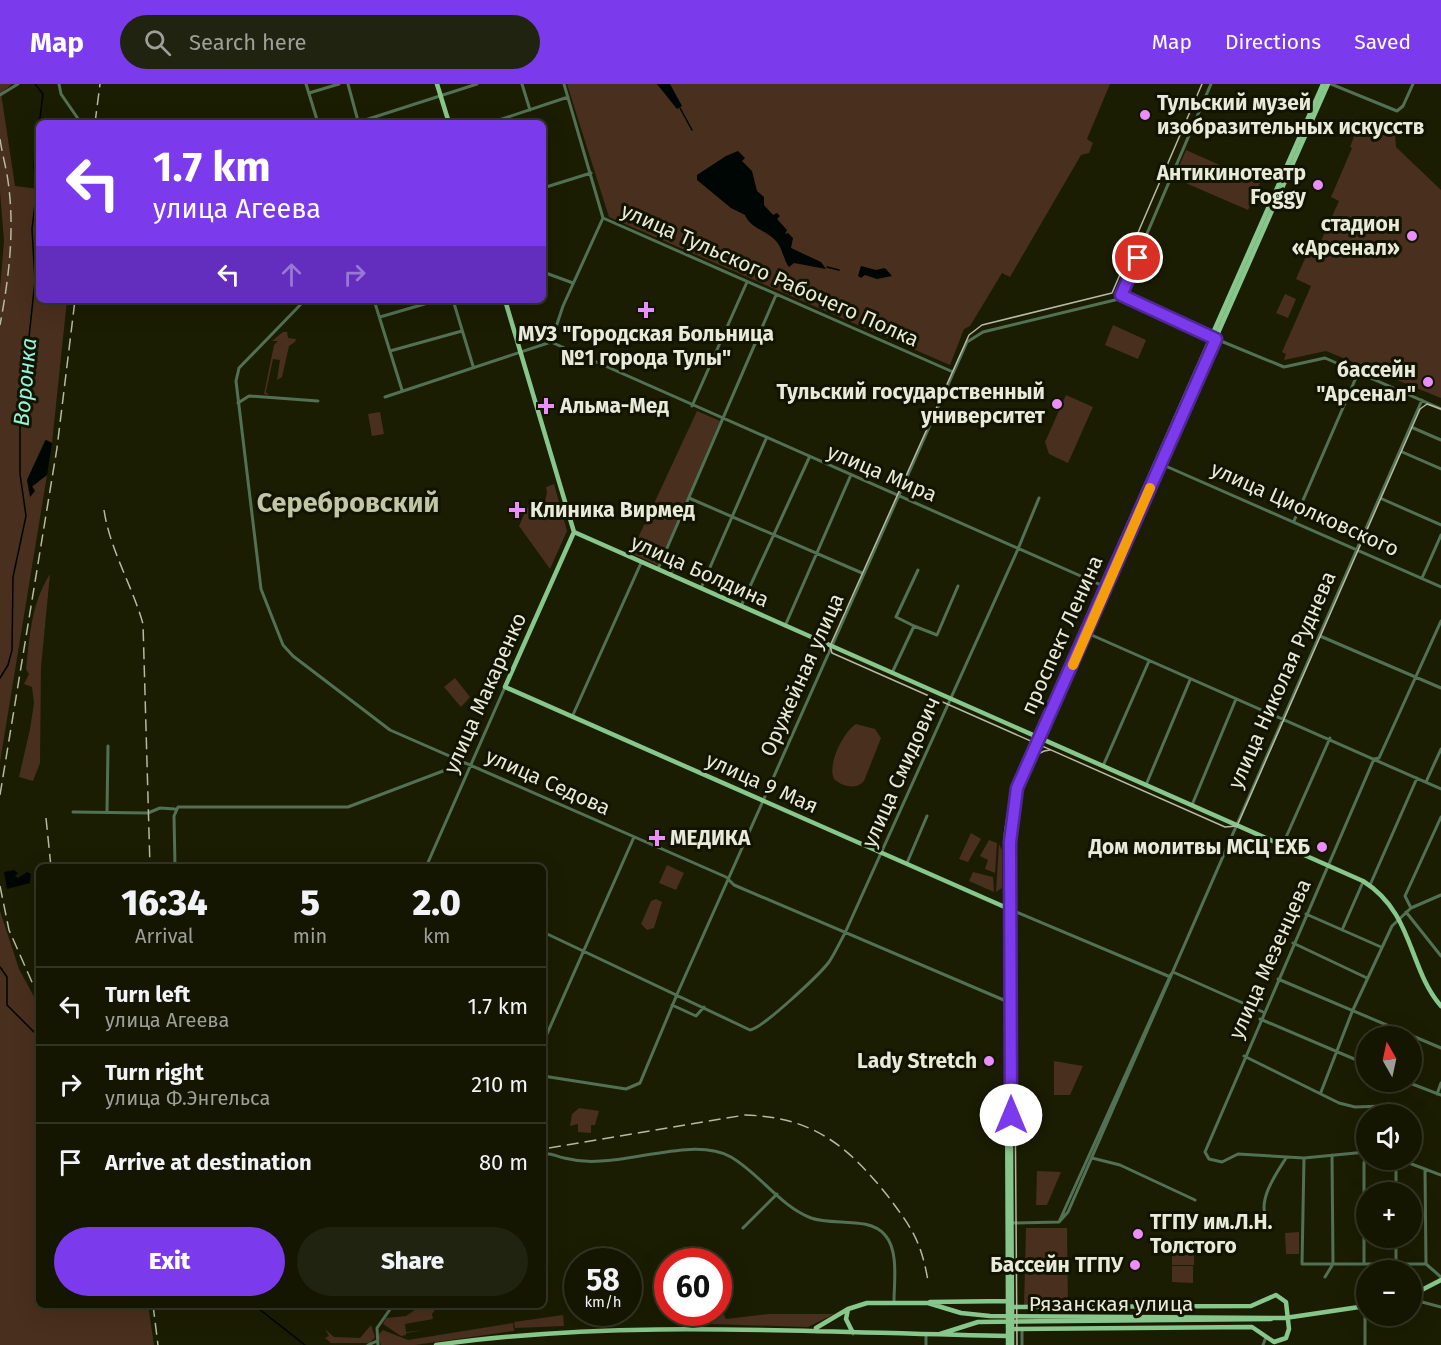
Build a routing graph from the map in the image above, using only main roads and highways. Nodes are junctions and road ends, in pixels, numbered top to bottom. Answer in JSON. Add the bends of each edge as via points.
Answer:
{"nodes":[{"id":1,"x":437,"y":84,"type":"edge"},
{"id":2,"x":1323,"y":84,"type":"edge"},
{"id":3,"x":1329,"y":84,"type":"edge"},
{"id":4,"x":449,"y":120,"type":"edge"},
{"id":5,"x":506,"y":303,"type":"edge"},
{"id":6,"x":1214,"y":338,"type":"junction"},
{"id":7,"x":574,"y":532,"type":"junction"},
{"id":8,"x":1105,"y":587,"type":"junction"},
{"id":9,"x":505,"y":687,"type":"joint"},
{"id":10,"x":1037,"y":738,"type":"junction"},
{"id":11,"x":1007,"y":908,"type":"junction"},
{"id":12,"x":1441,"y":1006,"type":"edge"},
{"id":13,"x":1010,"y":1223,"type":"junction"},
{"id":14,"x":1441,"y":1278,"type":"edge"},
{"id":15,"x":1422,"y":1289,"type":"edge"},
{"id":16,"x":1008,"y":1301,"type":"junction"},
{"id":17,"x":928,"y":1303,"type":"junction"},
{"id":18,"x":1356,"y":1308,"type":"edge"},
{"id":19,"x":848,"y":1309,"type":"junction"},
{"id":20,"x":1011,"y":1310,"type":"junction"},
{"id":21,"x":1288,"y":1318,"type":"junction"},
{"id":22,"x":1239,"y":1320,"type":"junction"},
{"id":23,"x":1011,"y":1327,"type":"junction"},
{"id":24,"x":1252,"y":1327,"type":"junction"},
{"id":25,"x":810,"y":1330,"type":"junction"},
{"id":26,"x":854,"y":1334,"type":"junction"},
{"id":27,"x":937,"y":1335,"type":"junction"},
{"id":28,"x":1008,"y":1336,"type":"junction"},
{"id":29,"x":435,"y":1345,"type":"edge"},
{"id":30,"x":1010,"y":1345,"type":"edge"}],
"edges":[{"from":1,"to":4,"type":"main road"},
{"from":2,"to":6,"type":"main road","name":"проспект Ленина"},
{"from":3,"to":6,"type":"main road","name":"проспект Ленина"},
{"from":5,"to":7,"type":"main road"},
{"from":6,"to":8,"type":"main road","name":"проспект Ленина"},
{"from":7,"to":9,"type":"main road","name":"улица Макаренко"},
{"from":7,"to":10,"type":"main road","name":"улица Болдина"},
{"from":8,"to":10,"type":"main road","name":"проспект Ленина"},
{"from":8,"to":10,"type":"main road","name":"проспект Ленина"},
{"from":9,"to":11,"type":"main road","name":"улица 9 Мая"},
{"from":10,"to":11,"type":"main road","name":"проспект Ленина","via":[[1013,804]]},
{"from":10,"to":11,"type":"main road","name":"проспект Ленина","via":[[1013,789],[1005,846]]},
{"from":10,"to":12,"type":"main road","name":"улица Болдина","via":[[1363,880],[1380,894],[1398,918]]},
{"from":11,"to":13,"type":"main road","name":"проспект Ленина"},
{"from":11,"to":13,"type":"main road","name":"проспект Ленина"},
{"from":13,"to":16,"type":"main road","name":"проспект Ленина"},
{"from":13,"to":20,"type":"main road","name":"проспект Ленина"},
{"from":14,"to":15,"type":"main road"},
{"from":16,"to":17,"type":"main road"},
{"from":16,"to":20,"type":"main road","name":"проспект Ленина"},
{"from":17,"to":19,"type":"main road","via":[[867,1303]]},
{"from":17,"to":21,"type":"main road","name":"Рязанская улица","via":[[977,1316]]},
{"from":18,"to":21,"type":"main road","name":"Рязанская улица"},
{"from":19,"to":25,"type":"main road"},
{"from":19,"to":26,"type":"main road","via":[[846,1322]]},
{"from":20,"to":21,"type":"main road","via":[[1251,1306],[1276,1295],[1286,1302]]},
{"from":20,"to":23,"type":"main road","name":"проспект Ленина","bridge":true},
{"from":21,"to":22,"type":"main road","name":"Рязанская улица"},
{"from":21,"to":24,"type":"main road","via":[[1286,1338],[1274,1342]]},
{"from":22,"to":24,"type":"main road"},
{"from":22,"to":27,"type":"main road","name":"Рязанская улица","via":[[978,1322]]},
{"from":23,"to":24,"type":"main road"},
{"from":23,"to":28,"type":"main road","name":"проспект Ленина"},
{"from":23,"to":30,"type":"main road","name":"проспект Ленина"},
{"from":25,"to":26,"type":"main road"},
{"from":25,"to":29,"type":"main road","via":[[515,1335]]},
{"from":26,"to":27,"type":"main road"},
{"from":27,"to":28,"type":"main road"},
{"from":28,"to":30,"type":"main road","name":"проспект Ленина"}]}
